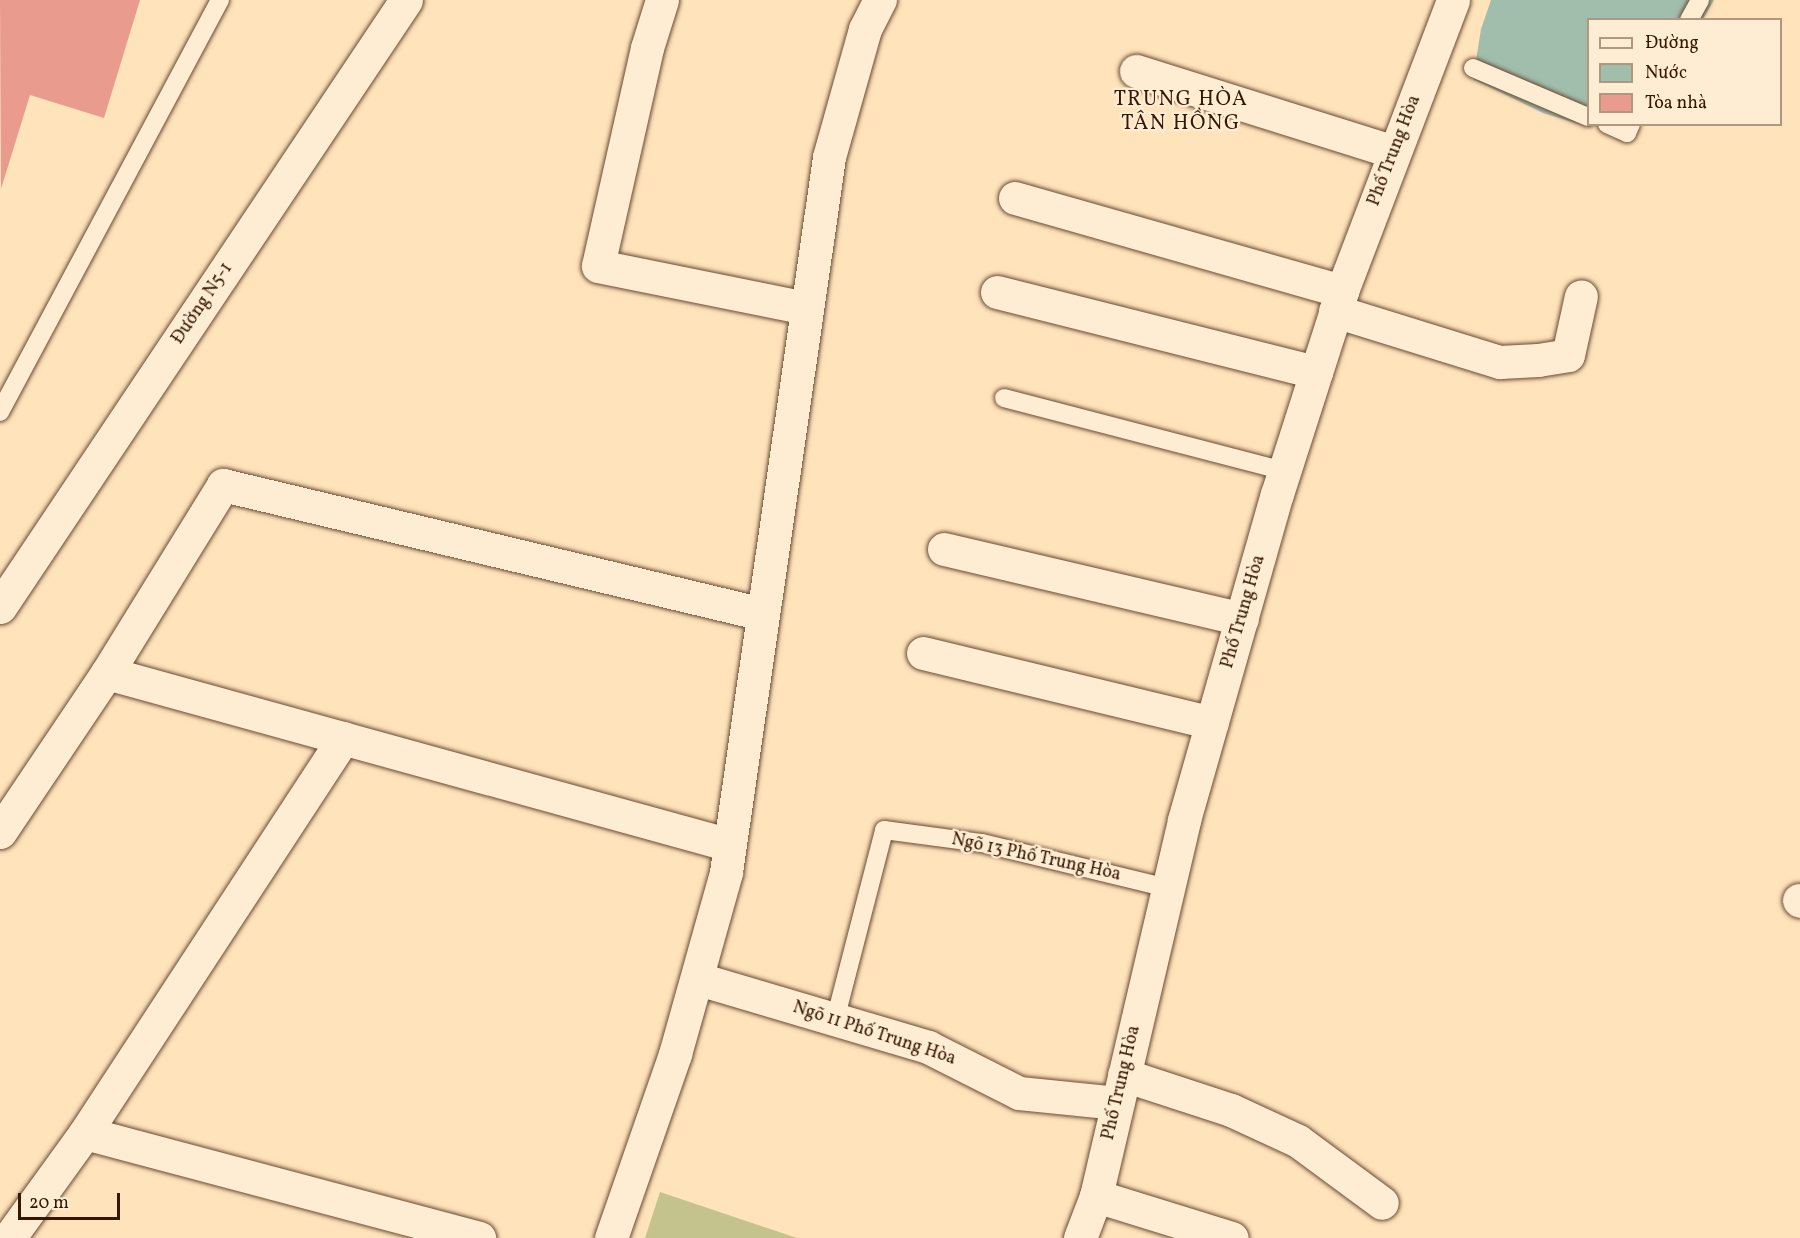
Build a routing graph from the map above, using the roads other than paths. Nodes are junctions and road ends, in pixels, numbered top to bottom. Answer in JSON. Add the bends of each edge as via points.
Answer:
{"nodes":[{"id":1,"x":220,"y":0,"type":"edge"},
{"id":2,"x":406,"y":0,"type":"edge"},
{"id":3,"x":662,"y":0,"type":"edge"},
{"id":4,"x":880,"y":0,"type":"edge"},
{"id":5,"x":1453,"y":0,"type":"edge"},
{"id":6,"x":1700,"y":0,"type":"edge"},
{"id":7,"x":1690,"y":18,"type":"edge"},
{"id":8,"x":1473,"y":68,"type":"dead end"},
{"id":9,"x":1136,"y":71,"type":"dead end"},
{"id":10,"x":1587,"y":117,"type":"edge"},
{"id":11,"x":1611,"y":126,"type":"edge"},
{"id":12,"x":1630,"y":126,"type":"edge"},
{"id":13,"x":1394,"y":153,"type":"junction"},
{"id":14,"x":1015,"y":198,"type":"dead end"},
{"id":15,"x":997,"y":292,"type":"dead end"},
{"id":16,"x":1581,"y":296,"type":"dead end"},
{"id":17,"x":1339,"y":301,"type":"junction"},
{"id":18,"x":807,"y":308,"type":"junction"},
{"id":19,"x":1316,"y":372,"type":"junction"},
{"id":20,"x":1004,"y":398,"type":"dead end"},
{"id":21,"x":0,"y":412,"type":"edge"},
{"id":22,"x":1285,"y":471,"type":"junction"},
{"id":23,"x":944,"y":549,"type":"dead end"},
{"id":24,"x":0,"y":607,"type":"edge"},
{"id":25,"x":763,"y":614,"type":"junction"},
{"id":26,"x":1242,"y":619,"type":"junction"},
{"id":27,"x":923,"y":653,"type":"dead end"},
{"id":28,"x":107,"y":673,"type":"junction"},
{"id":29,"x":1212,"y":723,"type":"junction"},
{"id":30,"x":343,"y":738,"type":"junction"},
{"id":31,"x":0,"y":832,"type":"edge"},
{"id":32,"x":730,"y":845,"type":"junction"},
{"id":33,"x":1168,"y":888,"type":"junction"},
{"id":34,"x":699,"y":979,"type":"junction"},
{"id":35,"x":835,"y":1020,"type":"junction"},
{"id":36,"x":1121,"y":1089,"type":"junction"},
{"id":37,"x":85,"y":1133,"type":"junction"},
{"id":38,"x":1096,"y":1196,"type":"junction"},
{"id":39,"x":1382,"y":1203,"type":"dead end"},
{"id":40,"x":9,"y":1238,"type":"edge"},
{"id":41,"x":479,"y":1238,"type":"edge"},
{"id":42,"x":611,"y":1238,"type":"edge"},
{"id":43,"x":1080,"y":1238,"type":"edge"},
{"id":44,"x":1232,"y":1238,"type":"edge"}],
"edges":[{"from":1,"to":21,"type":"lane"},
{"from":2,"to":24,"type":"street","name":"Đường N5-1"},
{"from":3,"to":18,"type":"street","via":[[647,48],[598,266]]},
{"from":4,"to":18,"type":"street","via":[[866,29],[829,157]]},
{"from":5,"to":13,"type":"street","name":"Phố Trung Hòa"},
{"from":6,"to":7,"type":"lane"},
{"from":8,"to":10,"type":"lane"},
{"from":9,"to":13,"type":"street"},
{"from":11,"to":12,"type":"lane","via":[[1627,133]]},
{"from":13,"to":17,"type":"street","name":"Phố Trung Hòa"},
{"from":14,"to":17,"type":"street"},
{"from":15,"to":19,"type":"street"},
{"from":16,"to":17,"type":"street","via":[[1568,355],[1500,362]]},
{"from":17,"to":19,"type":"street","name":"Phố Trung Hòa"},
{"from":18,"to":25,"type":"street"},
{"from":19,"to":22,"type":"street","name":"Phố Trung Hòa"},
{"from":20,"to":22,"type":"lane"},
{"from":22,"to":26,"type":"street","name":"Phố Trung Hòa"},
{"from":23,"to":26,"type":"street"},
{"from":25,"to":28,"type":"street","via":[[223,485]]},
{"from":25,"to":32,"type":"street"},
{"from":26,"to":29,"type":"street","name":"Phố Trung Hòa"},
{"from":27,"to":29,"type":"street"},
{"from":28,"to":30,"type":"street"},
{"from":28,"to":31,"type":"street"},
{"from":29,"to":33,"type":"street","name":"Phố Trung Hòa"},
{"from":30,"to":32,"type":"street"},
{"from":30,"to":37,"type":"street"},
{"from":32,"to":34,"type":"street"},
{"from":33,"to":35,"type":"lane","name":"Ngõ 13 Phố Trung Hòa","via":[[982,843],[884,830]]},
{"from":33,"to":36,"type":"street","name":"Phố Trung Hòa"},
{"from":34,"to":35,"type":"street","name":"Ngõ 11 Phố Trung Hòa"},
{"from":34,"to":42,"type":"street"},
{"from":35,"to":36,"type":"street","name":"Ngõ 11 Phố Trung Hòa","via":[[928,1047],[1019,1093]]},
{"from":36,"to":38,"type":"street","name":"Phố Trung Hòa"},
{"from":36,"to":39,"type":"street","name":"Ngõ 11 Phố Trung Hòa","via":[[1231,1110],[1298,1141]]},
{"from":37,"to":40,"type":"street"},
{"from":37,"to":41,"type":"street"},
{"from":38,"to":43,"type":"street","name":"Phố Trung Hòa"},
{"from":38,"to":44,"type":"street"}]}
